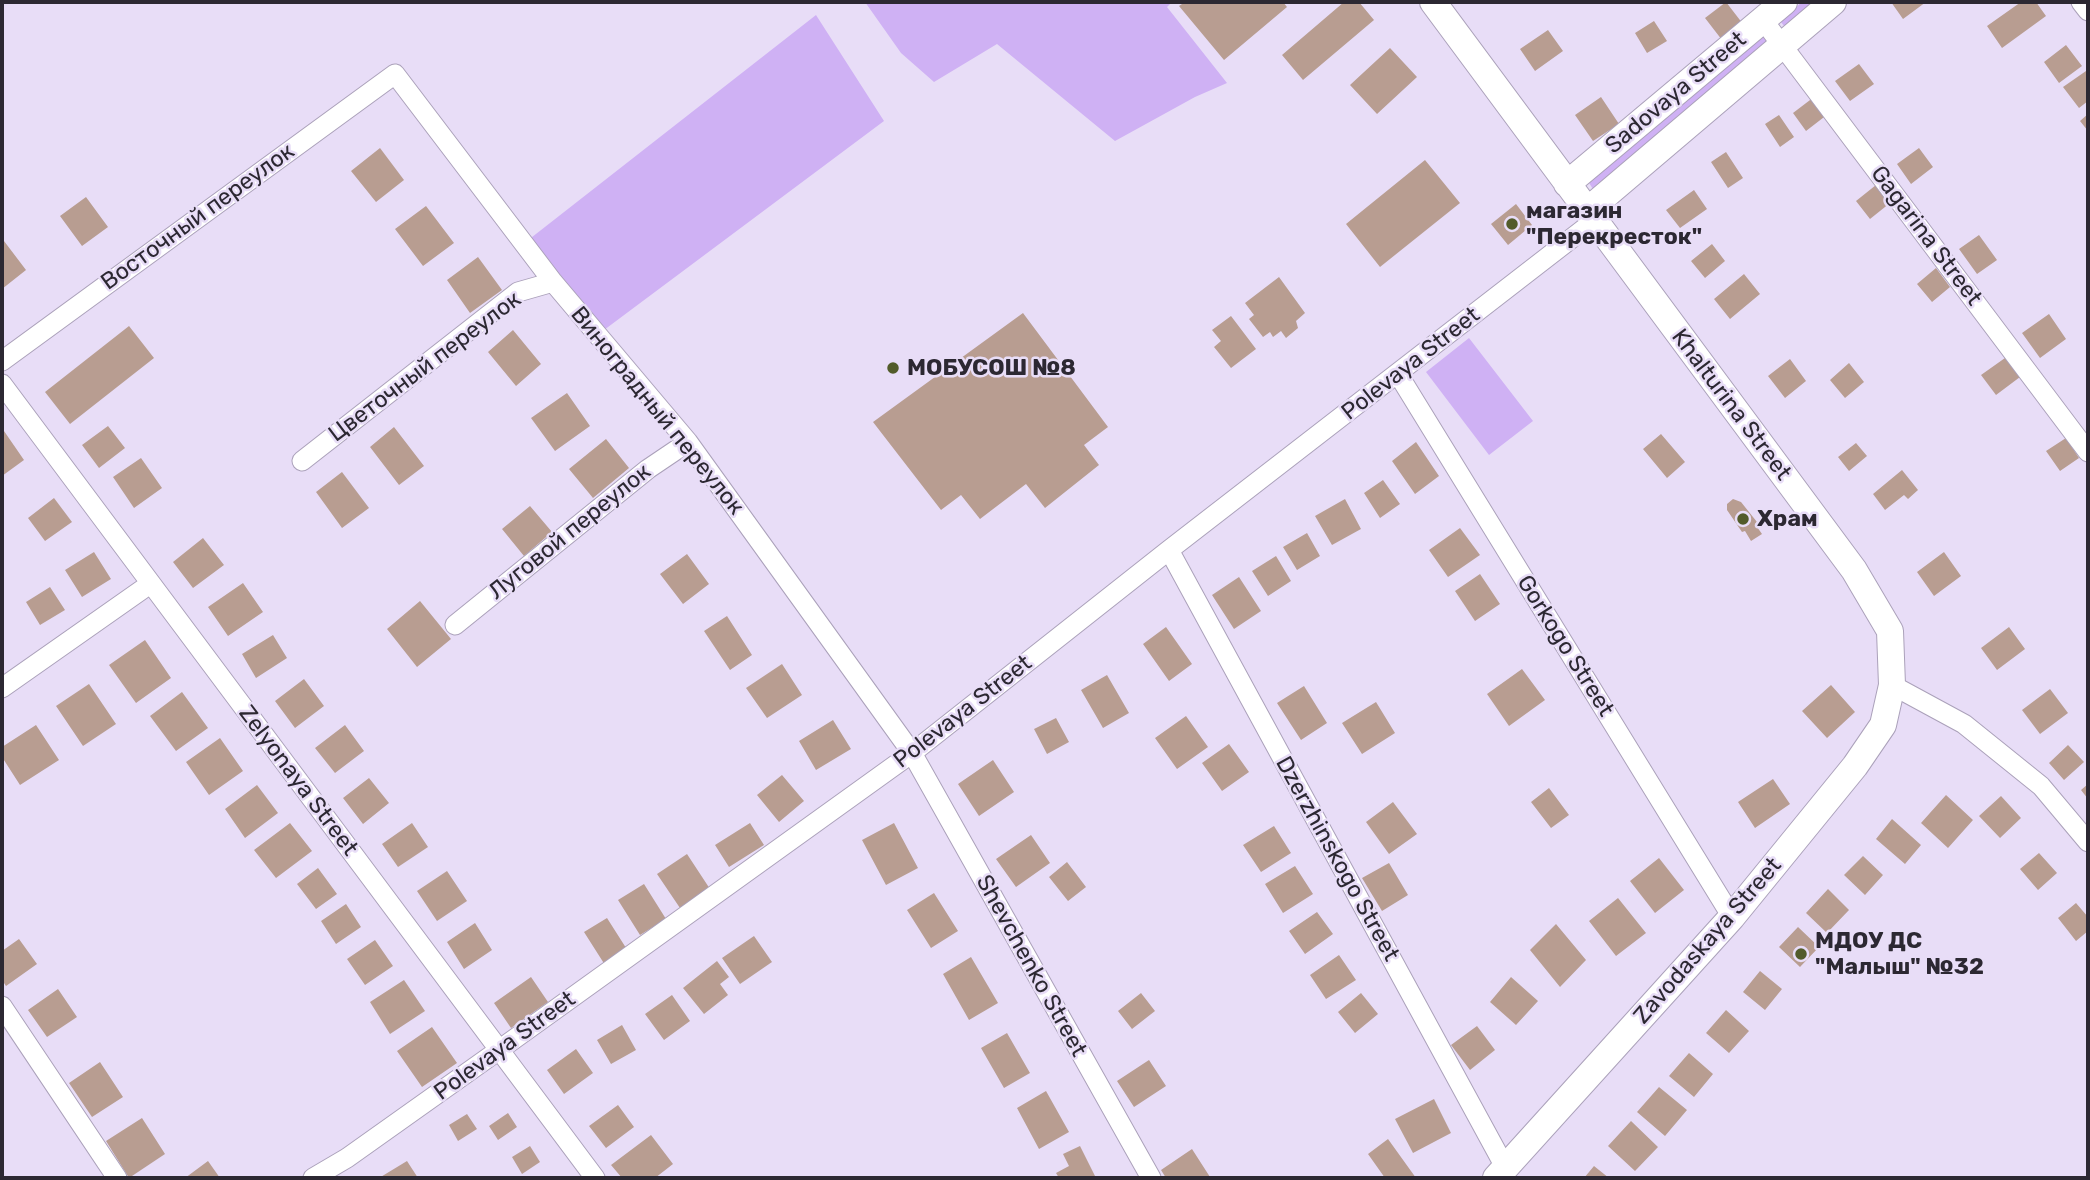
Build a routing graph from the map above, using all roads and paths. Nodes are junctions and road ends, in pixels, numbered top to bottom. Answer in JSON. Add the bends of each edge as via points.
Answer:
{"nodes":[{"id":1,"x":1433,"y":2,"type":"edge"},
{"id":2,"x":1784,"y":2,"type":"edge"},
{"id":3,"x":1833,"y":2,"type":"edge"},
{"id":4,"x":2081,"y":2,"type":"edge"},
{"id":5,"x":2088,"y":11,"type":"edge"},
{"id":6,"x":1763,"y":20,"type":"junction"},
{"id":7,"x":1782,"y":46,"type":"junction"},
{"id":8,"x":395,"y":74,"type":"joint"},
{"id":9,"x":1567,"y":184,"type":"junction"},
{"id":10,"x":1591,"y":216,"type":"junction"},
{"id":11,"x":553,"y":282,"type":"junction"},
{"id":12,"x":2,"y":361,"type":"edge"},
{"id":13,"x":1398,"y":374,"type":"junction"},
{"id":14,"x":2,"y":384,"type":"edge"},
{"id":15,"x":688,"y":442,"type":"junction"},
{"id":16,"x":2088,"y":453,"type":"edge"},
{"id":17,"x":302,"y":461,"type":"dead end"},
{"id":18,"x":1169,"y":550,"type":"junction"},
{"id":19,"x":150,"y":584,"type":"junction"},
{"id":20,"x":455,"y":625,"type":"dead end"},
{"id":21,"x":1892,"y":685,"type":"junction"},
{"id":22,"x":2,"y":688,"type":"edge"},
{"id":23,"x":912,"y":753,"type":"junction"},
{"id":24,"x":2088,"y":842,"type":"edge"},
{"id":25,"x":1732,"y":917,"type":"junction"},
{"id":26,"x":2,"y":1006,"type":"edge"},
{"id":27,"x":499,"y":1050,"type":"junction"},
{"id":28,"x":1500,"y":1173,"type":"edge"},
{"id":29,"x":117,"y":1178,"type":"edge"},
{"id":30,"x":313,"y":1178,"type":"edge"},
{"id":31,"x":594,"y":1178,"type":"edge"},
{"id":32,"x":1151,"y":1178,"type":"edge"}],
"edges":[{"from":1,"to":9,"type":"main road","name":"Khalturina Street"},
{"from":2,"to":6,"type":"main road","name":"Sadovaya Street"},
{"from":3,"to":7,"type":"main road"},
{"from":4,"to":5,"type":"street"},
{"from":6,"to":7,"type":"street","name":"Gagarina Street"},
{"from":6,"to":9,"type":"main road","name":"Sadovaya Street"},
{"from":7,"to":10,"type":"main road"},
{"from":7,"to":16,"type":"street","name":"Gagarina Street"},
{"from":8,"to":11,"type":"street","name":"Виноградный переулок"},
{"from":8,"to":12,"type":"street","name":"Восточный переулок"},
{"from":9,"to":10,"type":"main road","name":"Khalturina Street"},
{"from":10,"to":13,"type":"street","name":"Polevaya Street"},
{"from":10,"to":21,"type":"main road","name":"Khalturina Street","via":[[1854,570],[1889,631]]},
{"from":11,"to":15,"type":"street","name":"Виноградный переулок"},
{"from":11,"to":17,"type":"street","name":"Цветочный переулок","via":[[518,292]]},
{"from":13,"to":18,"type":"street","name":"Polevaya Street"},
{"from":13,"to":25,"type":"street","name":"Gorkogo Street"},
{"from":14,"to":19,"type":"street","name":"Zelyonaya Street"},
{"from":15,"to":20,"type":"street","name":"Луговой переулок","via":[[648,468]]},
{"from":15,"to":23,"type":"street","name":"Виноградный переулок"},
{"from":18,"to":23,"type":"street","name":"Polevaya Street"},
{"from":18,"to":28,"type":"street","name":"Dzerzhinskogo Street"},
{"from":19,"to":22,"type":"street"},
{"from":19,"to":27,"type":"street","name":"Zelyonaya Street"},
{"from":21,"to":24,"type":"street","via":[[1964,724],[2041,786]]},
{"from":21,"to":25,"type":"main road","name":"Zavodaskaya Street","via":[[1883,725],[1855,766]]},
{"from":23,"to":27,"type":"street","name":"Polevaya Street"},
{"from":23,"to":32,"type":"street","name":"Shevchenko Street"},
{"from":25,"to":28,"type":"main road","name":"Zavodaskaya Street"},
{"from":26,"to":29,"type":"street"},
{"from":27,"to":30,"type":"street","name":"Polevaya Street"},
{"from":27,"to":31,"type":"street","name":"Zelyonaya Street"}]}
